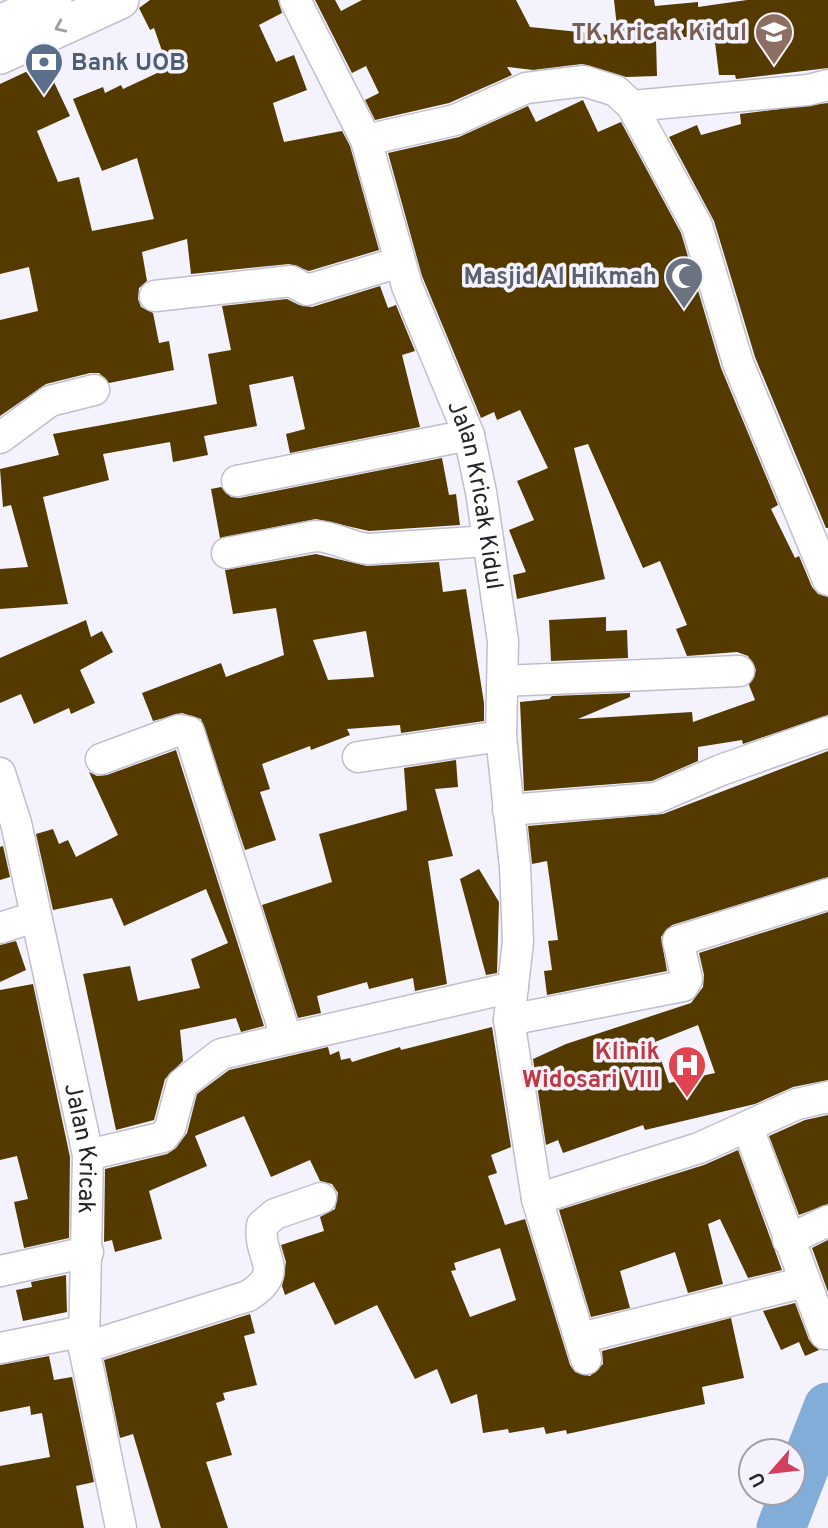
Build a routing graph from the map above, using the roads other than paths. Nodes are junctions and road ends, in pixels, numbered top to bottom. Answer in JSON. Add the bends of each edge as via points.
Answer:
{"nodes":[{"id":1,"x":53,"y":0,"type":"edge"},
{"id":2,"x":120,"y":0,"type":"edge"},
{"id":3,"x":295,"y":0,"type":"edge"},
{"id":4,"x":0,"y":24,"type":"edge"},
{"id":5,"x":0,"y":55,"type":"edge"},
{"id":6,"x":828,"y":85,"type":"edge"},
{"id":7,"x":632,"y":106,"type":"junction"},
{"id":8,"x":366,"y":140,"type":"junction"},
{"id":9,"x":400,"y":262,"type":"junction"},
{"id":10,"x":155,"y":296,"type":"dead end"},
{"id":11,"x":94,"y":390,"type":"dead end"},
{"id":12,"x":469,"y":435,"type":"junction"},
{"id":13,"x":0,"y":438,"type":"edge"},
{"id":14,"x":237,"y":481,"type":"dead end"},
{"id":15,"x":488,"y":541,"type":"junction"},
{"id":16,"x":228,"y":553,"type":"dead end"},
{"id":17,"x":828,"y":580,"type":"edge"},
{"id":18,"x":738,"y":671,"type":"dead end"},
{"id":19,"x":503,"y":681,"type":"junction"},
{"id":20,"x":828,"y":733,"type":"edge"},
{"id":21,"x":501,"y":736,"type":"junction"},
{"id":22,"x":358,"y":757,"type":"dead end"},
{"id":23,"x":101,"y":759,"type":"dead end"},
{"id":24,"x":0,"y":773,"type":"edge"},
{"id":25,"x":508,"y":810,"type":"junction"},
{"id":26,"x":8,"y":826,"type":"edge"},
{"id":27,"x":828,"y":894,"type":"edge"},
{"id":28,"x":34,"y":917,"type":"junction"},
{"id":29,"x":0,"y":928,"type":"edge"},
{"id":30,"x":513,"y":987,"type":"junction"},
{"id":31,"x":509,"y":1020,"type":"junction"},
{"id":32,"x":286,"y":1037,"type":"junction"},
{"id":33,"x":828,"y":1097,"type":"edge"},
{"id":34,"x":748,"y":1128,"type":"junction"},
{"id":35,"x":88,"y":1155,"type":"junction"},
{"id":36,"x":321,"y":1198,"type":"dead end"},
{"id":37,"x":537,"y":1199,"type":"junction"},
{"id":38,"x":828,"y":1221,"type":"edge"},
{"id":39,"x":788,"y":1240,"type":"junction"},
{"id":40,"x":88,"y":1252,"type":"junction"},
{"id":41,"x":0,"y":1271,"type":"edge"},
{"id":42,"x":805,"y":1282,"type":"junction"},
{"id":43,"x":825,"y":1334,"type":"dead end"},
{"id":44,"x":84,"y":1339,"type":"junction"},
{"id":45,"x":0,"y":1349,"type":"edge"},
{"id":46,"x":121,"y":1528,"type":"edge"}],
"edges":[{"from":1,"to":4,"type":"main road"},
{"from":2,"to":5,"type":"main road","one_way":true},
{"from":3,"to":8,"type":"street","name":"Jalan Kricak Kidul"},
{"from":6,"to":7,"type":"street"},
{"from":7,"to":8,"type":"street","via":[[616,91],[584,81],[526,88],[456,120]]},
{"from":7,"to":17,"type":"street","via":[[697,226],[738,363]]},
{"from":8,"to":9,"type":"street","name":"Jalan Kricak Kidul"},
{"from":9,"to":10,"type":"street","via":[[307,290],[291,281]]},
{"from":9,"to":12,"type":"street","name":"Jalan Kricak Kidul","via":[[420,323]]},
{"from":11,"to":13,"type":"street","via":[[50,401]]},
{"from":12,"to":14,"type":"street"},
{"from":12,"to":15,"type":"street","name":"Jalan Kricak Kidul"},
{"from":15,"to":16,"type":"street","via":[[369,549],[315,536]]},
{"from":15,"to":19,"type":"street","name":"Jalan Kricak Kidul","via":[[499,600]]},
{"from":18,"to":19,"type":"street"},
{"from":19,"to":21,"type":"street","name":"Jalan Kricak Kidul"},
{"from":20,"to":25,"type":"street","via":[[720,770],[656,798]]},
{"from":21,"to":22,"type":"street"},
{"from":21,"to":25,"type":"street","name":"Jalan Kricak Kidul"},
{"from":23,"to":32,"type":"street","via":[[179,730],[190,732]]},
{"from":24,"to":26,"type":"street","name":"Jalan Kricak"},
{"from":25,"to":30,"type":"street","name":"Jalan Kricak Kidul","via":[[518,942]]},
{"from":26,"to":28,"type":"street","name":"Jalan Kricak"},
{"from":27,"to":31,"type":"street","via":[[678,941],[687,979],[683,986]]},
{"from":28,"to":29,"type":"street"},
{"from":28,"to":35,"type":"street","name":"Jalan Kricak"},
{"from":30,"to":31,"type":"street","name":"Jalan Kricak Kidul"},
{"from":30,"to":32,"type":"street"},
{"from":31,"to":37,"type":"street","name":"Jalan Kricak Kidul"},
{"from":32,"to":35,"type":"street","via":[[220,1054],[189,1077],[182,1084],[170,1128],[163,1137]]},
{"from":33,"to":34,"type":"street","via":[[797,1104]]},
{"from":34,"to":37,"type":"street"},
{"from":34,"to":39,"type":"street"},
{"from":35,"to":40,"type":"street","name":"Jalan Kricak"},
{"from":36,"to":44,"type":"street","via":[[275,1214],[262,1225],[270,1270],[265,1282],[248,1296]]},
{"from":37,"to":42,"type":"street","name":"Jalan Kricak Kidul","via":[[583,1348]]},
{"from":38,"to":39,"type":"street"},
{"from":39,"to":42,"type":"street"},
{"from":40,"to":41,"type":"street"},
{"from":40,"to":44,"type":"street","name":"Jalan Kricak"},
{"from":42,"to":43,"type":"street"},
{"from":44,"to":45,"type":"street"},
{"from":44,"to":46,"type":"street","name":"Jalan Kricak"}]}
